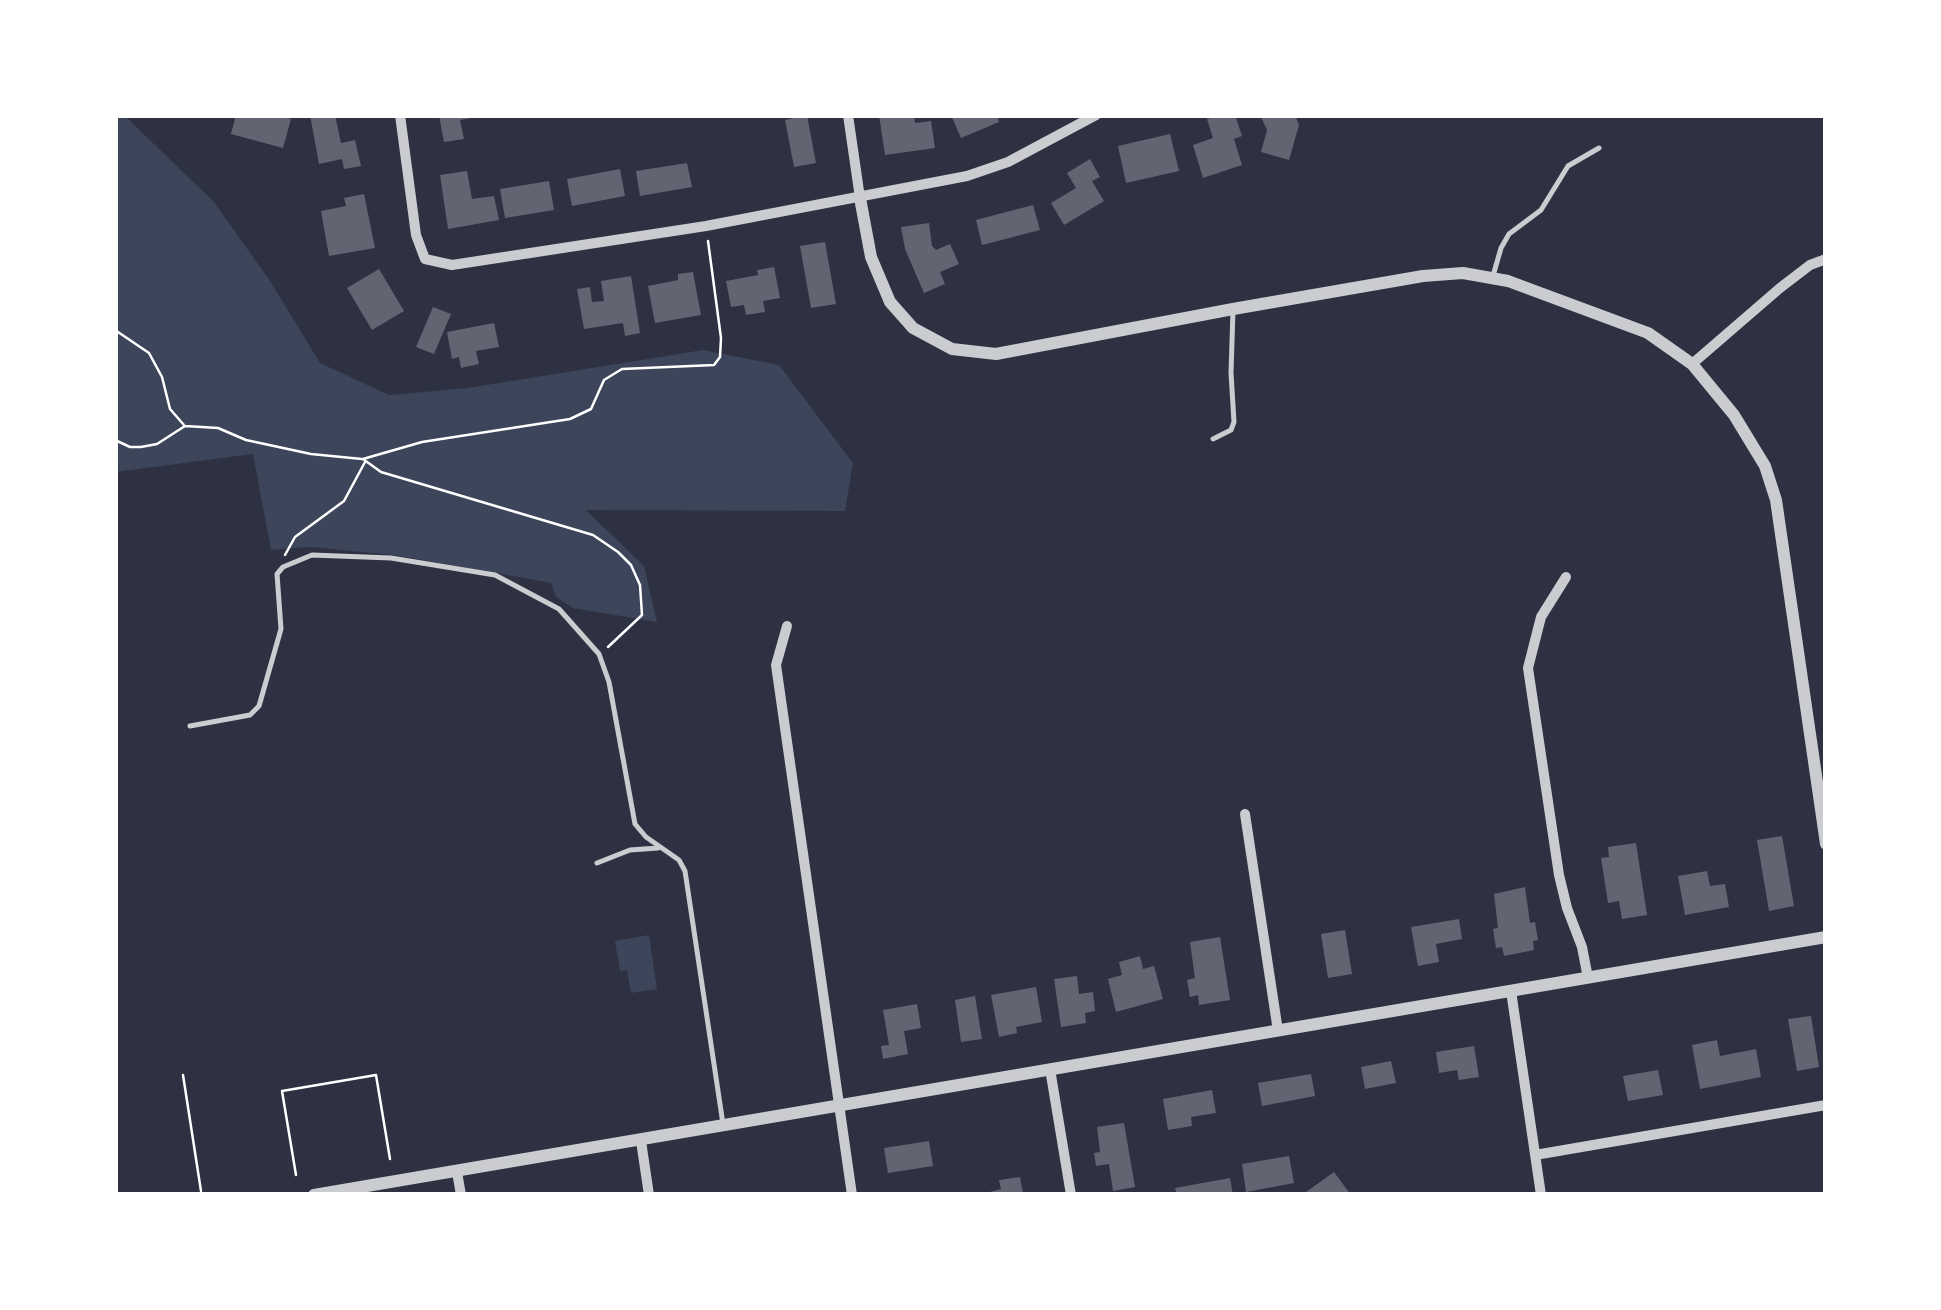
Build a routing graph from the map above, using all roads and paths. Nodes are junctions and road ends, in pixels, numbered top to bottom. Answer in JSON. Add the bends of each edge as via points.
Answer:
{"nodes":[{"id":1,"x":400,"y":115,"type":"edge"},
{"id":2,"x":848,"y":115,"type":"edge"},
{"id":3,"x":1096,"y":115,"type":"edge"},
{"id":4,"x":1599,"y":148,"type":"dead end"},
{"id":5,"x":860,"y":198,"type":"junction"},
{"id":6,"x":708,"y":242,"type":"dead end"},
{"id":7,"x":1826,"y":260,"type":"edge"},
{"id":8,"x":1492,"y":278,"type":"junction"},
{"id":9,"x":1233,"y":309,"type":"junction"},
{"id":10,"x":115,"y":330,"type":"edge"},
{"id":11,"x":1692,"y":364,"type":"junction"},
{"id":12,"x":185,"y":426,"type":"junction"},
{"id":13,"x":1213,"y":439,"type":"dead end"},
{"id":14,"x":115,"y":440,"type":"edge"},
{"id":15,"x":364,"y":460,"type":"junction"},
{"id":16,"x":283,"y":568,"type":"junction"},
{"id":17,"x":1566,"y":577,"type":"dead end"},
{"id":18,"x":786,"y":626,"type":"dead end"},
{"id":19,"x":599,"y":654,"type":"junction"},
{"id":20,"x":190,"y":726,"type":"dead end"},
{"id":21,"x":1245,"y":814,"type":"dead end"},
{"id":22,"x":1826,"y":844,"type":"edge"},
{"id":23,"x":661,"y":848,"type":"junction"},
{"id":24,"x":597,"y":864,"type":"dead end"},
{"id":25,"x":1826,"y":937,"type":"edge"},
{"id":26,"x":1588,"y":978,"type":"junction"},
{"id":27,"x":1511,"y":991,"type":"junction"},
{"id":28,"x":1278,"y":1031,"type":"junction"},
{"id":29,"x":1050,"y":1070,"type":"junction"},
{"id":30,"x":183,"y":1074,"type":"dead end"},
{"id":31,"x":1826,"y":1105,"type":"edge"},
{"id":32,"x":840,"y":1106,"type":"junction"},
{"id":33,"x":724,"y":1126,"type":"junction"},
{"id":34,"x":640,"y":1142,"type":"junction"},
{"id":35,"x":1535,"y":1155,"type":"junction"},
{"id":36,"x":390,"y":1159,"type":"dead end"},
{"id":37,"x":457,"y":1172,"type":"junction"},
{"id":38,"x":296,"y":1175,"type":"dead end"},
{"id":39,"x":201,"y":1191,"type":"dead end"},
{"id":40,"x":314,"y":1195,"type":"edge"},
{"id":41,"x":461,"y":1195,"type":"edge"},
{"id":42,"x":649,"y":1195,"type":"edge"},
{"id":43,"x":852,"y":1195,"type":"edge"},
{"id":44,"x":1071,"y":1195,"type":"edge"},
{"id":45,"x":1541,"y":1195,"type":"edge"}],
"edges":[{"from":1,"to":5,"type":"street","via":[[416,236],[425,259],[452,265]]},
{"from":2,"to":5,"type":"street"},
{"from":3,"to":5,"type":"street","via":[[1008,162]]},
{"from":4,"to":8,"type":"lane","via":[[1568,166],[1542,210],[1509,234]]},
{"from":5,"to":9,"type":"street","via":[[871,258],[890,302],[913,328],[952,349],[996,354]]},
{"from":6,"to":15,"type":"path","via":[[721,338],[714,365],[622,369],[604,380],[591,409],[570,419],[422,442]]},
{"from":7,"to":11,"type":"street","via":[[1780,288]]},
{"from":8,"to":9,"type":"street","via":[[1422,276]]},
{"from":8,"to":11,"type":"street","via":[[1648,333]]},
{"from":9,"to":13,"type":"lane","via":[[1234,422]]},
{"from":10,"to":12,"type":"path","via":[[150,353],[170,409]]},
{"from":11,"to":22,"type":"street","via":[[1734,415],[1765,466],[1776,500]]},
{"from":12,"to":14,"type":"path","via":[[156,444],[130,447]]},
{"from":12,"to":15,"type":"path"},
{"from":15,"to":16,"type":"path","via":[[344,501],[288,543]]},
{"from":15,"to":19,"type":"path","via":[[381,472],[593,535],[618,552],[640,585],[642,615]]},
{"from":16,"to":19,"type":"lane","via":[[312,555],[356,556],[495,575],[559,609]]},
{"from":16,"to":20,"type":"lane","via":[[277,574],[281,629],[259,706],[250,715]]},
{"from":17,"to":26,"type":"street","via":[[1542,616],[1528,668],[1559,875]]},
{"from":18,"to":32,"type":"street","via":[[776,664]]},
{"from":19,"to":23,"type":"lane","via":[[634,824]]},
{"from":21,"to":28,"type":"street"},
{"from":23,"to":24,"type":"lane","via":[[630,850]]},
{"from":23,"to":33,"type":"lane","via":[[684,872]]},
{"from":25,"to":26,"type":"street"},
{"from":26,"to":27,"type":"street"},
{"from":27,"to":28,"type":"street"},
{"from":27,"to":35,"type":"street"},
{"from":28,"to":29,"type":"street"},
{"from":29,"to":32,"type":"street"},
{"from":29,"to":44,"type":"street"},
{"from":30,"to":39,"type":"path"},
{"from":31,"to":35,"type":"street"},
{"from":32,"to":33,"type":"street"},
{"from":32,"to":43,"type":"street"},
{"from":33,"to":34,"type":"street"},
{"from":34,"to":37,"type":"street"},
{"from":34,"to":42,"type":"street"},
{"from":35,"to":45,"type":"street"},
{"from":36,"to":38,"type":"path","via":[[376,1075],[282,1091]]},
{"from":37,"to":40,"type":"street"},
{"from":37,"to":41,"type":"street"}]}
